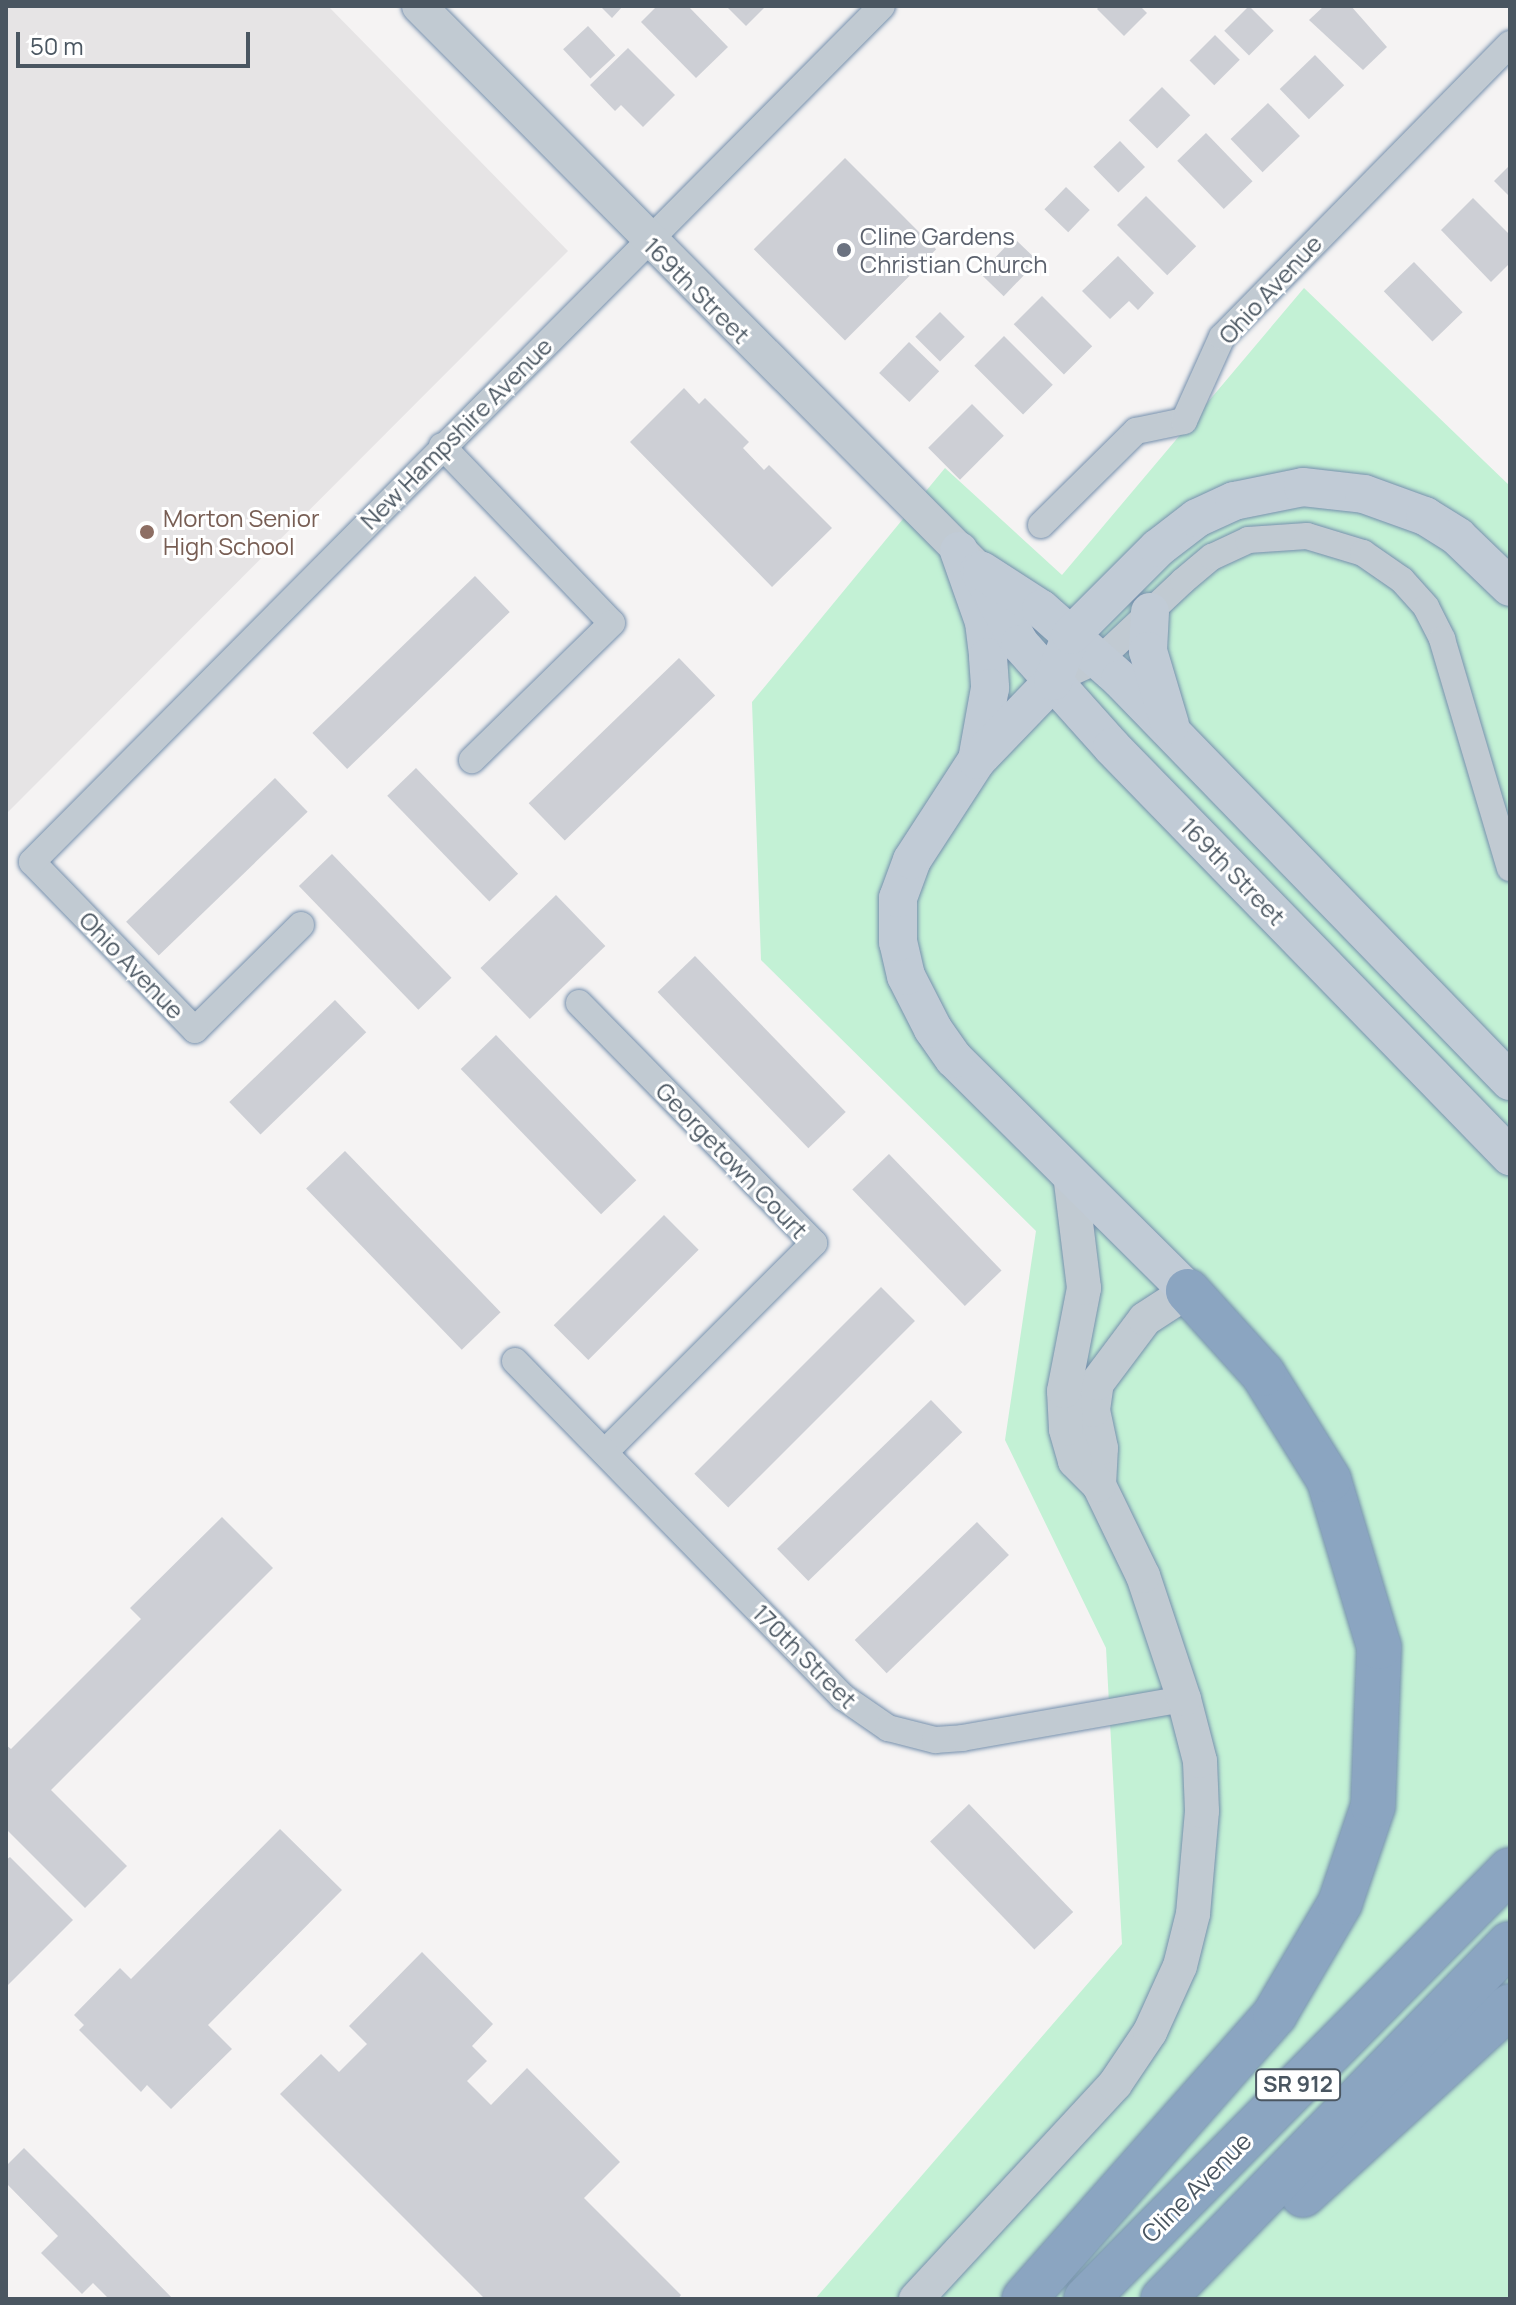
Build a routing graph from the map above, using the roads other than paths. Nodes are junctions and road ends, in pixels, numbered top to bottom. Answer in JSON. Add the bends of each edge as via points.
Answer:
{"nodes":[{"id":1,"x":419,"y":6,"type":"edge"},
{"id":2,"x":882,"y":6,"type":"edge"},
{"id":3,"x":1510,"y":44,"type":"edge"},
{"id":4,"x":648,"y":241,"type":"junction"},
{"id":5,"x":442,"y":446,"type":"junction"},
{"id":6,"x":1041,"y":525,"type":"dead end"},
{"id":7,"x":969,"y":560,"type":"junction"},
{"id":8,"x":1510,"y":587,"type":"edge"},
{"id":9,"x":1150,"y":612,"type":"junction"},
{"id":10,"x":1071,"y":635,"type":"junction"},
{"id":11,"x":1099,"y":660,"type":"junction"},
{"id":12,"x":1053,"y":681,"type":"junction"},
{"id":13,"x":1174,"y":736,"type":"junction"},
{"id":14,"x":472,"y":760,"type":"dead end"},
{"id":15,"x":977,"y":760,"type":"junction"},
{"id":16,"x":32,"y":862,"type":"joint"},
{"id":17,"x":1510,"y":868,"type":"edge"},
{"id":18,"x":301,"y":925,"type":"dead end"},
{"id":19,"x":579,"y":1003,"type":"dead end"},
{"id":20,"x":1510,"y":1081,"type":"edge"},
{"id":21,"x":1510,"y":1156,"type":"edge"},
{"id":22,"x":1070,"y":1174,"type":"junction"},
{"id":23,"x":1188,"y":1291,"type":"junction"},
{"id":24,"x":515,"y":1361,"type":"dead end"},
{"id":25,"x":605,"y":1452,"type":"junction"},
{"id":26,"x":1099,"y":1485,"type":"junction"},
{"id":27,"x":1184,"y":1699,"type":"junction"},
{"id":28,"x":1510,"y":1870,"type":"edge"},
{"id":29,"x":1510,"y":1944,"type":"edge"},
{"id":30,"x":1510,"y":2006,"type":"edge"},
{"id":31,"x":916,"y":2299,"type":"edge"},
{"id":32,"x":1024,"y":2299,"type":"edge"},
{"id":33,"x":1086,"y":2299,"type":"edge"},
{"id":34,"x":1163,"y":2299,"type":"edge"},
{"id":35,"x":1189,"y":2299,"type":"edge"}],
"edges":[{"from":1,"to":4,"type":"street","name":"169th Street"},
{"from":2,"to":4,"type":"street","name":"New Hampshire Avenue"},
{"from":3,"to":6,"type":"street","name":"Ohio Avenue","via":[[1222,337],[1184,421],[1136,431]]},
{"from":4,"to":5,"type":"street","name":"New Hampshire Avenue"},
{"from":4,"to":7,"type":"street","name":"169th Street"},
{"from":5,"to":14,"type":"street","via":[[612,623]]},
{"from":5,"to":16,"type":"street","name":"New Hampshire Avenue"},
{"from":7,"to":10,"type":"main road","name":"169th Street"},
{"from":7,"to":12,"type":"main road","name":"169th Street","via":[[1020,644]]},
{"from":7,"to":15,"type":"main road","via":[[984,622],[990,688]]},
{"from":8,"to":10,"type":"main road","via":[[1458,537],[1425,516],[1364,494],[1303,487],[1234,501],[1197,518],[1158,548]]},
{"from":9,"to":11,"type":"street"},
{"from":9,"to":13,"type":"main road","via":[[1148,651]]},
{"from":9,"to":17,"type":"street","via":[[1212,557],[1248,540],[1280,535],[1307,536],[1363,553],[1402,580],[1426,607],[1442,639]]},
{"from":10,"to":11,"type":"main road","name":"169th Street"},
{"from":10,"to":12,"type":"main road"},
{"from":11,"to":12,"type":"street"},
{"from":11,"to":13,"type":"main road","name":"169th Street"},
{"from":12,"to":15,"type":"main road"},
{"from":12,"to":21,"type":"main road","name":"169th Street"},
{"from":13,"to":20,"type":"main road","name":"169th Street"},
{"from":15,"to":22,"type":"main road","via":[[912,860],[898,898],[898,942],[906,976],[954,1059]]},
{"from":16,"to":18,"type":"street","name":"Ohio Avenue","via":[[195,1030]]},
{"from":19,"to":25,"type":"street","name":"Georgetown Court","via":[[814,1243]]},
{"from":22,"to":23,"type":"main road"},
{"from":22,"to":26,"type":"street","via":[[1084,1288],[1064,1391],[1066,1429],[1075,1461]]},
{"from":23,"to":26,"type":"street","via":[[1145,1319],[1097,1383],[1093,1410],[1101,1448]]},
{"from":23,"to":32,"type":"highway","via":[[1263,1374],[1329,1480],[1379,1647],[1373,1806],[1340,1903],[1275,2014]]},
{"from":24,"to":25,"type":"street","name":"170th Street"},
{"from":25,"to":27,"type":"street","name":"170th Street","via":[[843,1697],[888,1728],[935,1740],[962,1738]]},
{"from":26,"to":27,"type":"street","via":[[1143,1576]]},
{"from":27,"to":31,"type":"street","via":[[1200,1761],[1202,1811],[1193,1914],[1180,1966],[1150,2032],[1115,2084]]},
{"from":28,"to":33,"type":"highway","name":"Cline Avenue","number":"SR 912"},
{"from":29,"to":34,"type":"highway","number":"SR 912"},
{"from":30,"to":35,"type":"highway"}]}
